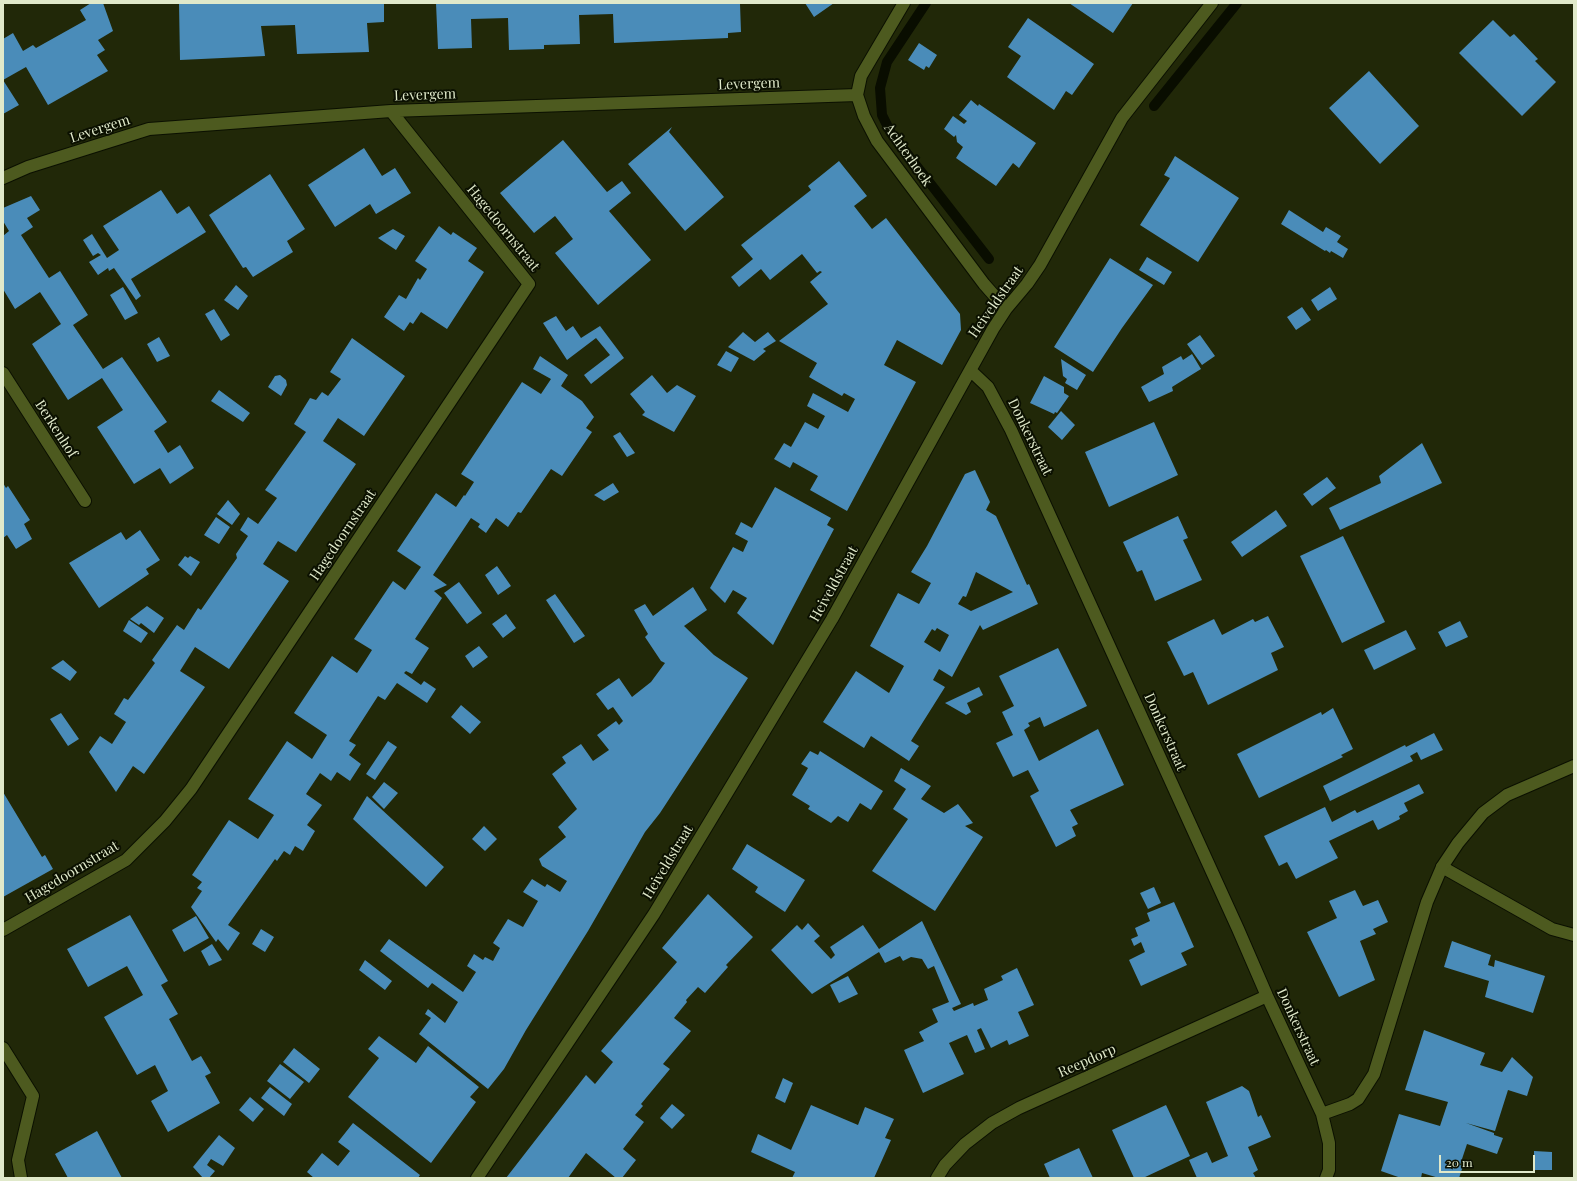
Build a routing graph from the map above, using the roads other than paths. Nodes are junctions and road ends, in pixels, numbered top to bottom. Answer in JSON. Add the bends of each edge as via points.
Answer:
{"nodes":[{"id":1,"x":904,"y":3,"type":"edge"},
{"id":2,"x":1212,"y":3,"type":"edge"},
{"id":3,"x":857,"y":95,"type":"junction"},
{"id":4,"x":391,"y":111,"type":"junction"},
{"id":5,"x":3,"y":178,"type":"edge"},
{"id":6,"x":1006,"y":309,"type":"junction"},
{"id":7,"x":970,"y":370,"type":"junction"},
{"id":8,"x":3,"y":373,"type":"edge"},
{"id":9,"x":85,"y":501,"type":"dead end"},
{"id":10,"x":1574,"y":766,"type":"edge"},
{"id":11,"x":1442,"y":867,"type":"junction"},
{"id":12,"x":3,"y":930,"type":"edge"},
{"id":13,"x":1574,"y":935,"type":"edge"},
{"id":14,"x":1267,"y":996,"type":"junction"},
{"id":15,"x":3,"y":1048,"type":"edge"},
{"id":16,"x":1322,"y":1114,"type":"junction"},
{"id":17,"x":21,"y":1178,"type":"edge"},
{"id":18,"x":477,"y":1178,"type":"edge"},
{"id":19,"x":937,"y":1178,"type":"edge"},
{"id":20,"x":1326,"y":1178,"type":"edge"}],
"edges":[{"from":1,"to":3,"type":"street","via":[[861,76]]},
{"from":2,"to":6,"type":"street","name":"Heiveldstraat","via":[[1122,118],[1040,265]]},
{"from":3,"to":4,"type":"street","name":"Levergem"},
{"from":3,"to":6,"type":"street","name":"Achterhoek","via":[[864,116],[877,140],[984,284]]},
{"from":4,"to":5,"type":"street","name":"Levergem","via":[[149,128],[28,167]]},
{"from":4,"to":12,"type":"street","name":"Hagedoornstraat","via":[[529,284],[182,800],[165,821],[126,860]]},
{"from":6,"to":7,"type":"street","name":"Heiveldstraat"},
{"from":7,"to":14,"type":"street","name":"Donkerstraat","via":[[988,387],[1011,430]]},
{"from":7,"to":18,"type":"street","name":"Heiveldstraat","via":[[832,619],[654,914]]},
{"from":8,"to":9,"type":"street","name":"Berkenhof"},
{"from":10,"to":11,"type":"street","via":[[1507,795],[1483,813]]},
{"from":11,"to":13,"type":"street","via":[[1552,929]]},
{"from":11,"to":16,"type":"street","via":[[1427,902],[1374,1074],[1358,1099]]},
{"from":14,"to":16,"type":"street","name":"Donkerstraat"},
{"from":14,"to":19,"type":"street","name":"Reepdorp","via":[[1019,1108],[992,1123],[965,1144],[945,1165]]},
{"from":15,"to":17,"type":"street","via":[[33,1096],[18,1160]]},
{"from":16,"to":20,"type":"street","name":"Donkerstraat","via":[[1329,1143],[1329,1170]]}]}
